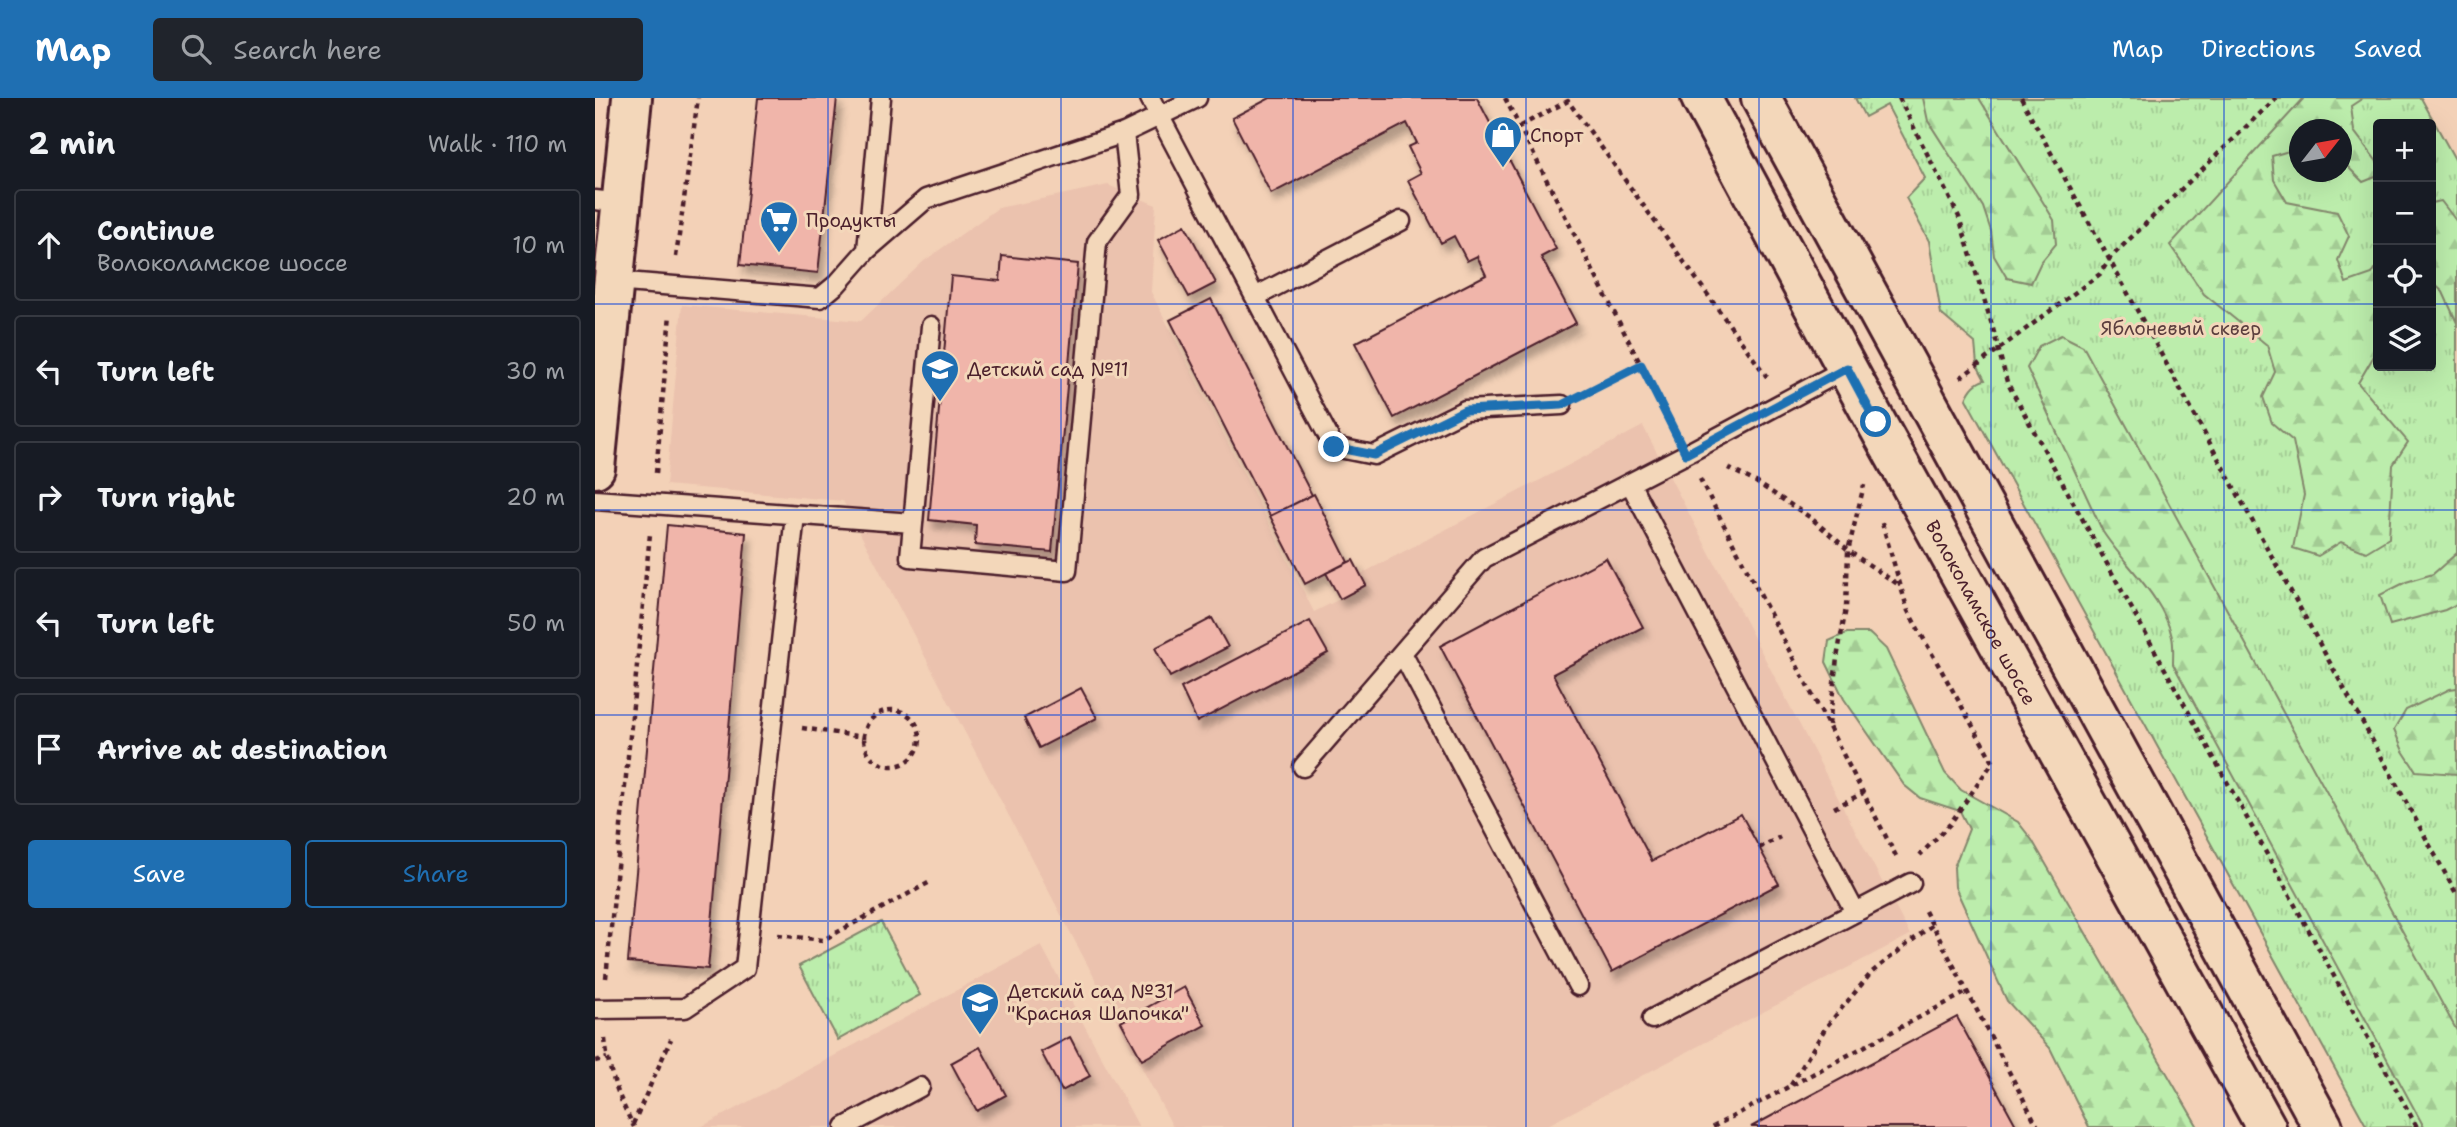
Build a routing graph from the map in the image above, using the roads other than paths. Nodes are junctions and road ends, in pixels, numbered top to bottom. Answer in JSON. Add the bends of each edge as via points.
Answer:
{"nodes":[{"id":1,"x":632,"y":98,"type":"edge"},
{"id":2,"x":881,"y":98,"type":"edge"},
{"id":3,"x":1150,"y":98,"type":"edge"},
{"id":4,"x":1197,"y":98,"type":"edge"},
{"id":5,"x":1701,"y":98,"type":"edge"},
{"id":6,"x":1761,"y":98,"type":"edge"},
{"id":7,"x":1160,"y":117,"type":"junction"},
{"id":8,"x":1124,"y":133,"type":"junction"},
{"id":9,"x":609,"y":201,"type":"edge"},
{"id":10,"x":1401,"y":221,"type":"dead end"},
{"id":11,"x":867,"y":250,"type":"junction"},
{"id":12,"x":614,"y":281,"type":"junction"},
{"id":13,"x":1255,"y":297,"type":"junction"},
{"id":14,"x":931,"y":326,"type":"dead end"},
{"id":15,"x":1847,"y":368,"type":"junction"},
{"id":16,"x":1562,"y":405,"type":"road end"},
{"id":17,"x":595,"y":468,"type":"edge"},
{"id":18,"x":1630,"y":483,"type":"junction"},
{"id":19,"x":595,"y":500,"type":"edge"},
{"id":20,"x":795,"y":515,"type":"junction"},
{"id":21,"x":913,"y":523,"type":"junction"},
{"id":22,"x":1402,"y":653,"type":"junction"},
{"id":23,"x":1303,"y":767,"type":"dead end"},
{"id":24,"x":1907,"y":878,"type":"road end"},
{"id":25,"x":1856,"y":912,"type":"junction"},
{"id":26,"x":1578,"y":986,"type":"dead end"},
{"id":27,"x":599,"y":1009,"type":"edge"},
{"id":28,"x":1652,"y":1019,"type":"dead end"},
{"id":29,"x":920,"y":1087,"type":"dead end"},
{"id":30,"x":854,"y":1125,"type":"edge"},
{"id":31,"x":2266,"y":1127,"type":"edge"},
{"id":32,"x":2323,"y":1127,"type":"edge"}],
"edges":[{"from":1,"to":9,"type":"main road"},
{"from":2,"to":11,"type":"lane"},
{"from":3,"to":7,"type":"lane"},
{"from":4,"to":7,"type":"lane"},
{"from":5,"to":15,"type":"main road","name":"Волоколамское шоссе"},
{"from":6,"to":32,"type":"main road"},
{"from":7,"to":8,"type":"lane"},
{"from":7,"to":13,"type":"lane"},
{"from":8,"to":11,"type":"lane","via":[[926,199]]},
{"from":8,"to":21,"type":"lane","via":[[1131,195],[1097,242],[1067,571],[910,557]]},
{"from":9,"to":12,"type":"main road"},
{"from":10,"to":13,"type":"lane"},
{"from":11,"to":12,"type":"lane","via":[[820,298]]},
{"from":12,"to":17,"type":"main road"},
{"from":13,"to":16,"type":"lane","via":[[1334,447],[1374,455],[1465,410]]},
{"from":14,"to":21,"type":"lane"},
{"from":15,"to":18,"type":"lane"},
{"from":15,"to":31,"type":"main road","name":"Волоколамское шоссе"},
{"from":18,"to":22,"type":"lane","via":[[1484,558]]},
{"from":18,"to":25,"type":"lane"},
{"from":19,"to":20,"type":"lane"},
{"from":20,"to":21,"type":"lane"},
{"from":20,"to":27,"type":"lane","via":[[745,968],[685,1008]]},
{"from":22,"to":23,"type":"lane"},
{"from":22,"to":26,"type":"lane"},
{"from":24,"to":25,"type":"lane"},
{"from":25,"to":28,"type":"lane"},
{"from":29,"to":30,"type":"lane"}]}
